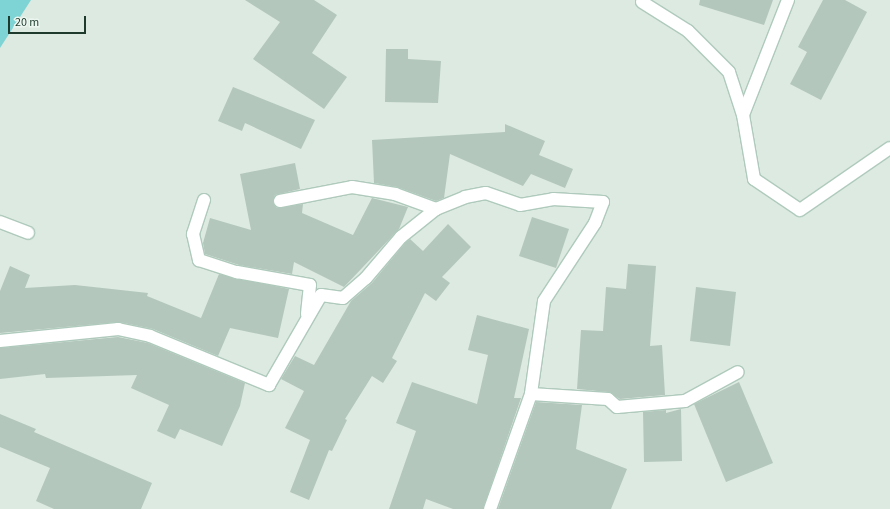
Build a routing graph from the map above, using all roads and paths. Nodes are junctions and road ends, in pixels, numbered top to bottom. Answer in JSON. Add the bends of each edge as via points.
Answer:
{"nodes":[{"id":1,"x":788,"y":0,"type":"edge"},
{"id":2,"x":642,"y":2,"type":"dead end"},
{"id":3,"x":743,"y":114,"type":"junction"},
{"id":4,"x":890,"y":148,"type":"edge"},
{"id":5,"x":204,"y":200,"type":"dead end"},
{"id":6,"x":280,"y":201,"type":"dead end"},
{"id":7,"x":436,"y":209,"type":"junction"},
{"id":8,"x":0,"y":222,"type":"edge"},
{"id":9,"x":28,"y":233,"type":"dead end"},
{"id":10,"x":307,"y":317,"type":"junction"},
{"id":11,"x":0,"y":341,"type":"edge"},
{"id":12,"x":738,"y":372,"type":"dead end"},
{"id":13,"x":531,"y":394,"type":"junction"},
{"id":14,"x":490,"y":509,"type":"edge"}],
"edges":[{"from":1,"to":3,"type":"street"},
{"from":2,"to":3,"type":"street","via":[[688,31],[729,72]]},
{"from":3,"to":4,"type":"street","via":[[754,179],[800,210]]},
{"from":5,"to":10,"type":"street","via":[[193,234],[198,260],[238,272],[310,285]]},
{"from":6,"to":7,"type":"street","via":[[352,187],[395,194]]},
{"from":7,"to":10,"type":"street","via":[[401,237],[366,278],[343,298],[321,295]]},
{"from":7,"to":13,"type":"street","via":[[464,197],[486,193],[520,205],[552,199],[603,202],[595,223],[544,301]]},
{"from":8,"to":9,"type":"street"},
{"from":10,"to":11,"type":"street","via":[[269,385],[150,336],[118,328]]},
{"from":12,"to":13,"type":"street","via":[[685,401],[617,407],[608,400]]},
{"from":13,"to":14,"type":"street"}]}
